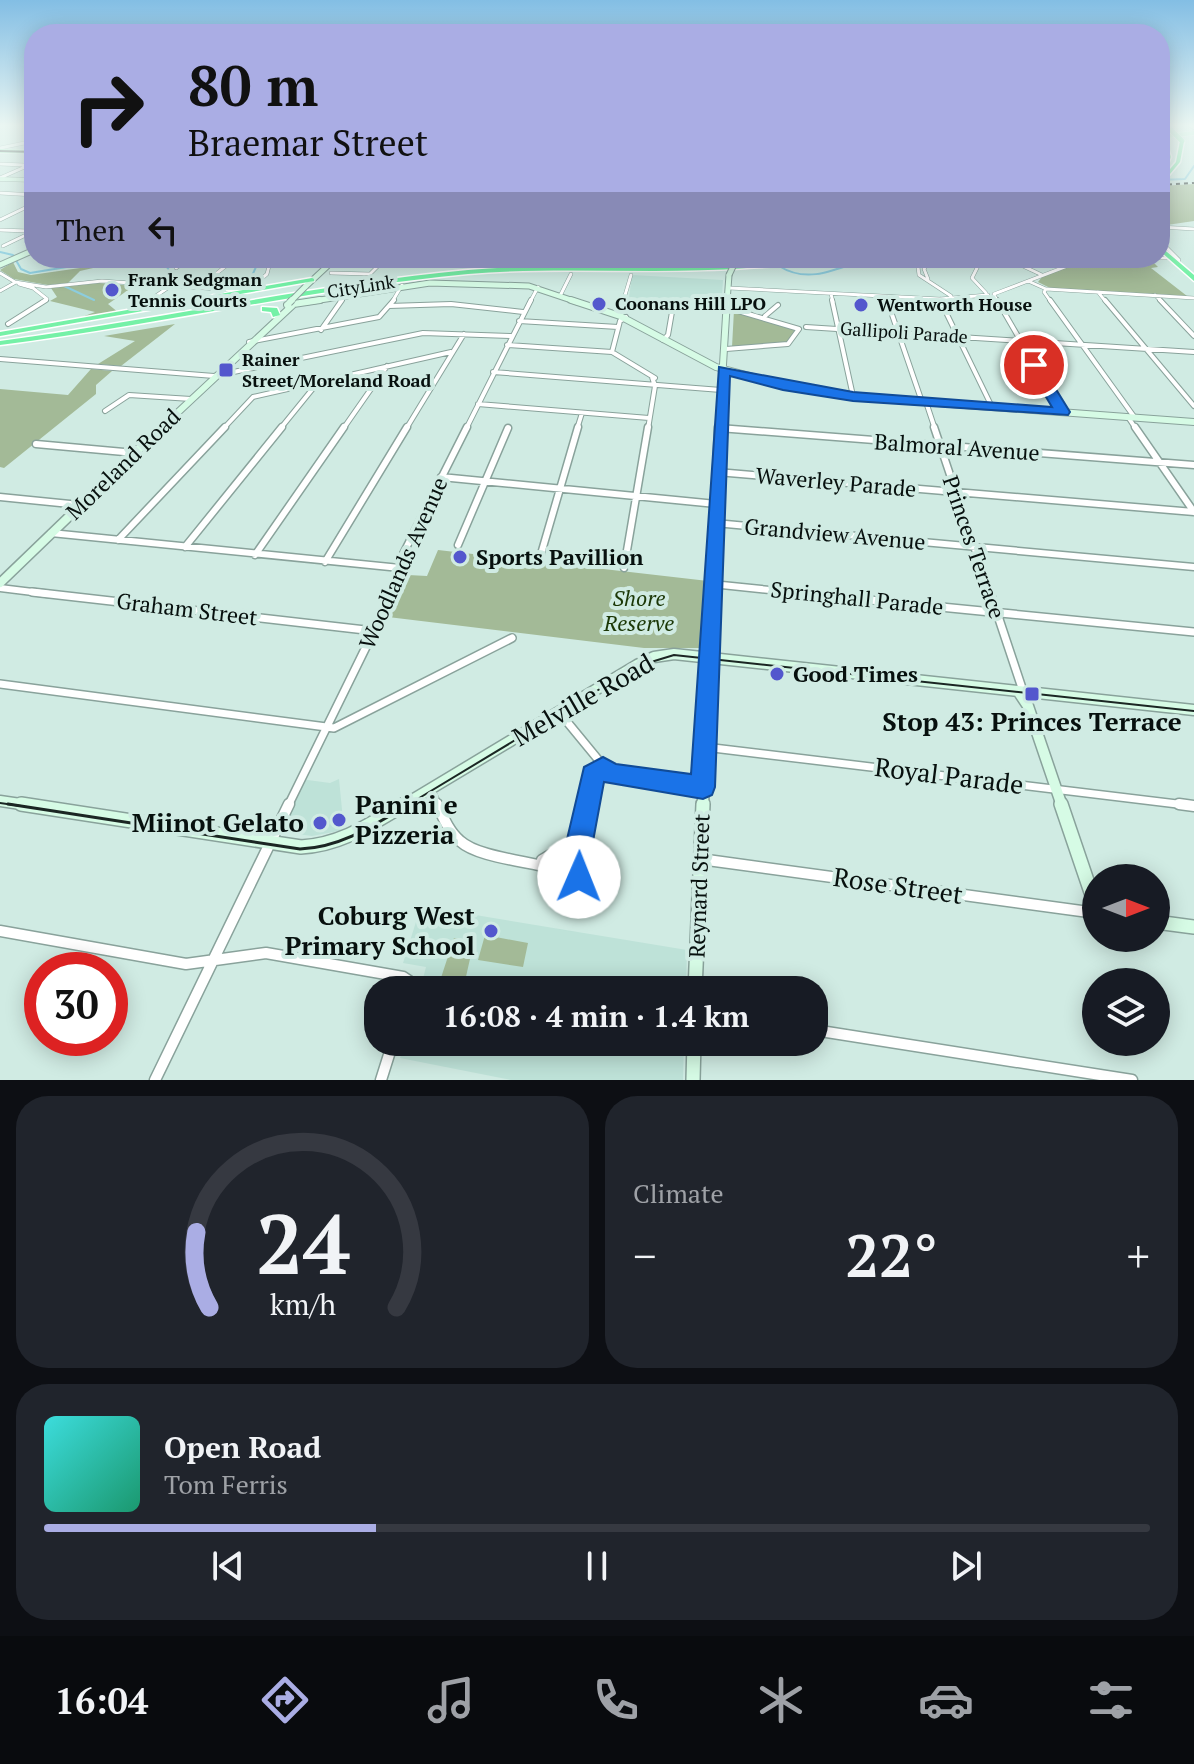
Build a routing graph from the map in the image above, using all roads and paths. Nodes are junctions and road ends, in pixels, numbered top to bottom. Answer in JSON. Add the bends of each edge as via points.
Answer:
{"nodes":[{"id":1,"x":2,"y":178,"type":"edge"},
{"id":2,"x":24,"y":179,"type":"edge"},
{"id":3,"x":0,"y":195,"type":"edge"},
{"id":4,"x":24,"y":195,"type":"edge"},
{"id":5,"x":24,"y":208,"type":"edge"},
{"id":6,"x":0,"y":220,"type":"edge"},
{"id":7,"x":1170,"y":228,"type":"edge"},
{"id":8,"x":1194,"y":229,"type":"edge"},
{"id":9,"x":0,"y":230,"type":"edge"},
{"id":10,"x":24,"y":232,"type":"edge"},
{"id":11,"x":24,"y":235,"type":"edge"},
{"id":12,"x":3,"y":246,"type":"dead end"},
{"id":13,"x":1170,"y":251,"type":"edge"},
{"id":14,"x":24,"y":256,"type":"edge"},
{"id":15,"x":1170,"y":257,"type":"edge"},
{"id":16,"x":1170,"y":260,"type":"edge"},
{"id":17,"x":1173,"y":260,"type":"junction"},
{"id":18,"x":3,"y":264,"type":"edge"},
{"id":19,"x":223,"y":268,"type":"edge"},
{"id":20,"x":267,"y":268,"type":"edge"},
{"id":21,"x":329,"y":268,"type":"edge"},
{"id":22,"x":376,"y":268,"type":"edge"},
{"id":23,"x":718,"y":268,"type":"edge"},
{"id":24,"x":732,"y":268,"type":"edge"},
{"id":25,"x":918,"y":268,"type":"edge"},
{"id":26,"x":924,"y":268,"type":"edge"},
{"id":27,"x":976,"y":268,"type":"edge"},
{"id":28,"x":1027,"y":268,"type":"edge"},
{"id":29,"x":1061,"y":268,"type":"edge"},
{"id":30,"x":0,"y":273,"type":"edge"},
{"id":31,"x":331,"y":273,"type":"dead end"},
{"id":32,"x":571,"y":274,"type":"dead end"},
{"id":33,"x":631,"y":275,"type":"dead end"},
{"id":34,"x":1042,"y":275,"type":"junction"},
{"id":35,"x":1192,"y":275,"type":"edge"},
{"id":36,"x":212,"y":277,"type":"dead end"},
{"id":37,"x":1028,"y":281,"type":"junction"},
{"id":38,"x":15,"y":282,"type":"junction"},
{"id":39,"x":170,"y":286,"type":"junction"},
{"id":40,"x":402,"y":286,"type":"junction"},
{"id":41,"x":46,"y":287,"type":"junction"},
{"id":42,"x":538,"y":287,"type":"junction"},
{"id":43,"x":729,"y":288,"type":"junction"},
{"id":44,"x":1046,"y":289,"type":"junction"},
{"id":45,"x":0,"y":291,"type":"edge"},
{"id":46,"x":309,"y":291,"type":"junction"},
{"id":47,"x":1098,"y":292,"type":"junction"},
{"id":48,"x":831,"y":294,"type":"junction"},
{"id":49,"x":989,"y":294,"type":"junction"},
{"id":50,"x":345,"y":295,"type":"junction"},
{"id":51,"x":561,"y":295,"type":"junction"},
{"id":52,"x":1155,"y":295,"type":"junction"},
{"id":53,"x":886,"y":297,"type":"junction"},
{"id":54,"x":957,"y":298,"type":"junction"},
{"id":55,"x":1194,"y":298,"type":"edge"},
{"id":56,"x":47,"y":299,"type":"junction"},
{"id":57,"x":940,"y":299,"type":"junction"},
{"id":58,"x":292,"y":304,"type":"junction"},
{"id":59,"x":142,"y":305,"type":"dead end"},
{"id":60,"x":778,"y":305,"type":"dead end"},
{"id":61,"x":389,"y":306,"type":"junction"},
{"id":62,"x":728,"y":308,"type":"junction"},
{"id":63,"x":265,"y":309,"type":"junction"},
{"id":64,"x":523,"y":312,"type":"junction"},
{"id":65,"x":672,"y":312,"type":"dead end"},
{"id":66,"x":276,"y":315,"type":"junction"},
{"id":67,"x":621,"y":316,"type":"junction"},
{"id":68,"x":765,"y":316,"type":"junction"},
{"id":69,"x":519,"y":321,"type":"junction"},
{"id":70,"x":8,"y":324,"type":"dead end"},
{"id":71,"x":618,"y":327,"type":"junction"},
{"id":72,"x":806,"y":327,"type":"dead end"},
{"id":73,"x":838,"y":329,"type":"junction"},
{"id":74,"x":321,"y":330,"type":"junction"},
{"id":75,"x":898,"y":333,"type":"junction"},
{"id":76,"x":464,"y":334,"type":"junction"},
{"id":77,"x":511,"y":336,"type":"junction"},
{"id":78,"x":1194,"y":336,"type":"edge"},
{"id":79,"x":958,"y":337,"type":"junction"},
{"id":80,"x":664,"y":339,"type":"junction"},
{"id":81,"x":0,"y":340,"type":"edge"},
{"id":82,"x":1020,"y":340,"type":"junction"},
{"id":83,"x":248,"y":344,"type":"junction"},
{"id":84,"x":1082,"y":344,"type":"junction"},
{"id":85,"x":507,"y":345,"type":"junction"},
{"id":86,"x":1146,"y":348,"type":"junction"},
{"id":87,"x":726,"y":349,"type":"junction"},
{"id":88,"x":451,"y":352,"type":"junction"},
{"id":89,"x":612,"y":352,"type":"junction"},
{"id":90,"x":1194,"y":352,"type":"edge"},
{"id":91,"x":699,"y":358,"type":"junction"},
{"id":92,"x":0,"y":359,"type":"edge"},
{"id":93,"x":725,"y":359,"type":"junction"},
{"id":94,"x":387,"y":366,"type":"junction"},
{"id":95,"x":724,"y":370,"type":"junction"},
{"id":96,"x":493,"y":372,"type":"junction"},
{"id":97,"x":214,"y":376,"type":"junction"},
{"id":98,"x":652,"y":377,"type":"junction"},
{"id":99,"x":319,"y":381,"type":"junction"},
{"id":100,"x":655,"y":385,"type":"junction"},
{"id":101,"x":668,"y":386,"type":"junction"},
{"id":102,"x":721,"y":390,"type":"junction"},
{"id":103,"x":853,"y":396,"type":"junction"},
{"id":104,"x":191,"y":399,"type":"junction"},
{"id":105,"x":924,"y":402,"type":"junction"},
{"id":106,"x":477,"y":404,"type":"junction"},
{"id":107,"x":1194,"y":406,"type":"edge"},
{"id":108,"x":992,"y":407,"type":"junction"},
{"id":109,"x":105,"y":411,"type":"dead end"},
{"id":110,"x":1062,"y":412,"type":"junction"},
{"id":111,"x":582,"y":413,"type":"junction"},
{"id":112,"x":1131,"y":417,"type":"junction"},
{"id":113,"x":649,"y":418,"type":"junction"},
{"id":114,"x":1194,"y":422,"type":"edge"},
{"id":115,"x":508,"y":428,"type":"dead end"},
{"id":116,"x":719,"y":428,"type":"junction"},
{"id":117,"x":36,"y":444,"type":"dead end"},
{"id":118,"x":940,"y":445,"type":"junction"},
{"id":119,"x":135,"y":453,"type":"junction"},
{"id":120,"x":1160,"y":462,"type":"junction"},
{"id":121,"x":1194,"y":465,"type":"edge"},
{"id":122,"x":717,"y":472,"type":"junction"},
{"id":123,"x":441,"y":477,"type":"junction"},
{"id":124,"x":485,"y":482,"type":"junction"},
{"id":125,"x":560,"y":489,"type":"junction"},
{"id":126,"x":956,"y":492,"type":"junction"},
{"id":127,"x":636,"y":496,"type":"junction"},
{"id":128,"x":1,"y":498,"type":"edge"},
{"id":129,"x":716,"y":504,"type":"junction"},
{"id":130,"x":81,"y":505,"type":"junction"},
{"id":131,"x":1194,"y":512,"type":"edge"},
{"id":132,"x":715,"y":523,"type":"junction"},
{"id":133,"x":51,"y":533,"type":"junction"},
{"id":134,"x":118,"y":540,"type":"junction"},
{"id":135,"x":458,"y":545,"type":"dead end"},
{"id":136,"x":185,"y":547,"type":"junction"},
{"id":137,"x":974,"y":547,"type":"junction"},
{"id":138,"x":541,"y":554,"type":"dead end"},
{"id":139,"x":255,"y":555,"type":"junction"},
{"id":140,"x":325,"y":562,"type":"junction"},
{"id":141,"x":1194,"y":567,"type":"edge"},
{"id":142,"x":400,"y":568,"type":"junction"},
{"id":143,"x":624,"y":568,"type":"dead end"},
{"id":144,"x":712,"y":584,"type":"junction"},
{"id":145,"x":0,"y":585,"type":"edge"},
{"id":146,"x":997,"y":612,"type":"junction"},
{"id":147,"x":374,"y":631,"type":"junction"},
{"id":148,"x":1194,"y":632,"type":"edge"},
{"id":149,"x":512,"y":638,"type":"dead end"},
{"id":150,"x":708,"y":657,"type":"junction"},
{"id":151,"x":0,"y":684,"type":"edge"},
{"id":152,"x":1023,"y":691,"type":"junction"},
{"id":153,"x":1194,"y":710,"type":"edge"},
{"id":154,"x":559,"y":712,"type":"junction"},
{"id":155,"x":327,"y":728,"type":"junction"},
{"id":156,"x":705,"y":747,"type":"junction"},
{"id":157,"x":603,"y":768,"type":"junction"},
{"id":158,"x":703,"y":787,"type":"junction"},
{"id":159,"x":1056,"y":789,"type":"junction"},
{"id":160,"x":430,"y":790,"type":"junction"},
{"id":161,"x":0,"y":801,"type":"edge"},
{"id":162,"x":1194,"y":806,"type":"edge"},
{"id":163,"x":579,"y":838,"type":"junction"},
{"id":164,"x":272,"y":842,"type":"junction"},
{"id":165,"x":700,"y":859,"type":"junction"},
{"id":166,"x":542,"y":860,"type":"junction"},
{"id":167,"x":1082,"y":866,"type":"edge"},
{"id":168,"x":579,"y":877,"type":"junction"},
{"id":169,"x":589,"y":895,"type":"dead end"},
{"id":170,"x":1082,"y":911,"type":"edge"},
{"id":171,"x":1170,"y":924,"type":"edge"},
{"id":172,"x":1194,"y":927,"type":"edge"},
{"id":173,"x":0,"y":931,"type":"edge"},
{"id":174,"x":213,"y":962,"type":"junction"},
{"id":175,"x":397,"y":976,"type":"edge"},
{"id":176,"x":696,"y":976,"type":"edge"},
{"id":177,"x":828,"y":1032,"type":"edge"},
{"id":178,"x":389,"y":1056,"type":"edge"},
{"id":179,"x":694,"y":1056,"type":"edge"},
{"id":180,"x":155,"y":1080,"type":"edge"},
{"id":181,"x":381,"y":1080,"type":"edge"},
{"id":182,"x":693,"y":1080,"type":"edge"},
{"id":183,"x":1132,"y":1080,"type":"edge"}],
"edges":[{"from":1,"to":2,"type":"street"},
{"from":3,"to":4,"type":"street"},
{"from":5,"to":6,"type":"street"},
{"from":7,"to":8,"type":"street"},
{"from":9,"to":10,"type":"street"},
{"from":11,"to":12,"type":"street"},
{"from":13,"to":17,"type":"street","via":[[1179,260]]},
{"from":14,"to":18,"type":"street"},
{"from":15,"to":17,"type":"highway"},
{"from":16,"to":17,"type":"street"},
{"from":17,"to":35,"type":"highway"},
{"from":19,"to":36,"type":"street"},
{"from":20,"to":39,"type":"street","via":[[265,275],[238,289]]},
{"from":21,"to":46,"type":"street","name":"Moreland Road"},
{"from":22,"to":31,"type":"street","via":[[370,274]]},
{"from":23,"to":81,"type":"highway","name":"CityLink","via":[[471,271]]},
{"from":24,"to":43,"type":"street","name":"Reynard Street","bridge":true},
{"from":25,"to":54,"type":"street","via":[[919,275]]},
{"from":26,"to":54,"type":"street","via":[[926,277]]},
{"from":27,"to":49,"type":"street","via":[[971,277]]},
{"from":28,"to":34,"type":"street"},
{"from":29,"to":34,"type":"street"},
{"from":30,"to":38,"type":"street"},
{"from":32,"to":51,"type":"street"},
{"from":33,"to":67,"type":"street"},
{"from":34,"to":37,"type":"street"},
{"from":37,"to":44,"type":"street"},
{"from":37,"to":49,"type":"street"},
{"from":38,"to":41,"type":"street"},
{"from":38,"to":45,"type":"street"},
{"from":38,"to":56,"type":"street"},
{"from":39,"to":41,"type":"street","via":[[102,281]]},
{"from":39,"to":59,"type":"street"},
{"from":40,"to":42,"type":"street","via":[[455,281]]},
{"from":40,"to":50,"type":"street"},
{"from":40,"to":61,"type":"street"},
{"from":41,"to":56,"type":"street","via":[[51,293]]},
{"from":42,"to":51,"type":"street"},
{"from":42,"to":64,"type":"street","name":"Woodlands Avenue"},
{"from":43,"to":48,"type":"street"},
{"from":43,"to":62,"type":"street","name":"Reynard Street"},
{"from":44,"to":47,"type":"street"},
{"from":44,"to":84,"type":"street"},
{"from":46,"to":50,"type":"street"},
{"from":46,"to":58,"type":"street"},
{"from":46,"to":58,"type":"street","name":"Moreland Road","bridge":true},
{"from":46,"to":81,"type":"highway","via":[[286,285]]},
{"from":47,"to":52,"type":"street"},
{"from":47,"to":86,"type":"street"},
{"from":48,"to":53,"type":"street"},
{"from":48,"to":73,"type":"street"},
{"from":49,"to":54,"type":"street"},
{"from":49,"to":82,"type":"street"},
{"from":50,"to":74,"type":"street"},
{"from":51,"to":67,"type":"street"},
{"from":52,"to":55,"type":"street"},
{"from":52,"to":78,"type":"street"},
{"from":53,"to":57,"type":"street"},
{"from":53,"to":75,"type":"street","name":"Princes Terrace"},
{"from":54,"to":57,"type":"street"},
{"from":56,"to":70,"type":"street"},
{"from":57,"to":79,"type":"street"},
{"from":58,"to":63,"type":"highway"},
{"from":58,"to":66,"type":"street","name":"Moreland Road"},
{"from":58,"to":83,"type":"street","name":"Moreland Road"},
{"from":60,"to":68,"type":"street"},
{"from":61,"to":64,"type":"street","via":[[447,304]]},
{"from":61,"to":74,"type":"street","via":[[377,318]]},
{"from":62,"to":68,"type":"street"},
{"from":62,"to":87,"type":"street","name":"Reynard Street"},
{"from":63,"to":66,"type":"highway"},
{"from":63,"to":81,"type":"highway"},
{"from":64,"to":69,"type":"street","name":"Woodlands Avenue"},
{"from":65,"to":80,"type":"street"},
{"from":66,"to":83,"type":"street","name":"Moreland Road"},
{"from":67,"to":71,"type":"street"},
{"from":67,"to":80,"type":"street"},
{"from":68,"to":87,"type":"street","via":[[798,327],[790,344]]},
{"from":69,"to":71,"type":"street"},
{"from":69,"to":77,"type":"street","name":"Woodlands Avenue"},
{"from":71,"to":89,"type":"street"},
{"from":72,"to":73,"type":"street","name":"Gallipoli Parade"},
{"from":73,"to":75,"type":"street","name":"Gallipoli Parade"},
{"from":73,"to":103,"type":"street"},
{"from":74,"to":83,"type":"street"},
{"from":75,"to":79,"type":"street","name":"Gallipoli Parade"},
{"from":75,"to":105,"type":"street","name":"Princes Terrace"},
{"from":76,"to":77,"type":"street"},
{"from":76,"to":88,"type":"street"},
{"from":76,"to":97,"type":"street","via":[[410,335]]},
{"from":77,"to":85,"type":"street","name":"Woodlands Avenue"},
{"from":79,"to":82,"type":"street","name":"Gallipoli Parade"},
{"from":79,"to":108,"type":"street"},
{"from":80,"to":91,"type":"street"},
{"from":82,"to":84,"type":"street","name":"Gallipoli Parade"},
{"from":82,"to":110,"type":"street"},
{"from":83,"to":97,"type":"street","name":"Moreland Road"},
{"from":84,"to":86,"type":"street","name":"Gallipoli Parade"},
{"from":84,"to":112,"type":"street"},
{"from":85,"to":89,"type":"street"},
{"from":85,"to":96,"type":"street","name":"Woodlands Avenue"},
{"from":86,"to":90,"type":"street","name":"Gallipoli Parade"},
{"from":86,"to":107,"type":"street"},
{"from":87,"to":93,"type":"street","name":"Reynard Street"},
{"from":88,"to":94,"type":"street"},
{"from":88,"to":140,"type":"street"},
{"from":89,"to":98,"type":"street"},
{"from":91,"to":93,"type":"street"},
{"from":91,"to":95,"type":"street"},
{"from":92,"to":97,"type":"street"},
{"from":93,"to":95,"type":"street","name":"Reynard Street"},
{"from":94,"to":99,"type":"street"},
{"from":94,"to":139,"type":"street"},
{"from":95,"to":102,"type":"street","name":"Reynard Street"},
{"from":95,"to":103,"type":"street"},
{"from":96,"to":100,"type":"street"},
{"from":96,"to":106,"type":"street","name":"Woodlands Avenue"},
{"from":97,"to":104,"type":"street","name":"Moreland Road"},
{"from":98,"to":100,"type":"street"},
{"from":98,"to":101,"type":"street"},
{"from":99,"to":134,"type":"street","via":[[253,397]]},
{"from":99,"to":136,"type":"street"},
{"from":100,"to":101,"type":"street"},
{"from":100,"to":113,"type":"street"},
{"from":101,"to":102,"type":"street"},
{"from":102,"to":116,"type":"street","name":"Reynard Street"},
{"from":103,"to":105,"type":"street"},
{"from":104,"to":109,"type":"street","via":[[129,395]]},
{"from":104,"to":119,"type":"street","name":"Moreland Road"},
{"from":105,"to":108,"type":"street"},
{"from":105,"to":118,"type":"street","name":"Princes Terrace"},
{"from":106,"to":111,"type":"street"},
{"from":106,"to":123,"type":"street","name":"Woodlands Avenue"},
{"from":108,"to":110,"type":"street"},
{"from":110,"to":112,"type":"street"},
{"from":111,"to":113,"type":"street"},
{"from":111,"to":125,"type":"street"},
{"from":112,"to":114,"type":"street"},
{"from":112,"to":120,"type":"street"},
{"from":113,"to":127,"type":"street"},
{"from":115,"to":124,"type":"street"},
{"from":116,"to":118,"type":"street","name":"Balmoral Avenue"},
{"from":116,"to":122,"type":"street","name":"Reynard Street"},
{"from":117,"to":119,"type":"street"},
{"from":118,"to":120,"type":"street","name":"Balmoral Avenue"},
{"from":118,"to":126,"type":"street","name":"Princes Terrace"},
{"from":119,"to":130,"type":"street","name":"Moreland Road"},
{"from":120,"to":121,"type":"street","name":"Balmoral Avenue"},
{"from":120,"to":131,"type":"street"},
{"from":122,"to":126,"type":"street","name":"Waverley Parade"},
{"from":122,"to":129,"type":"street","name":"Reynard Street"},
{"from":123,"to":124,"type":"street"},
{"from":123,"to":142,"type":"street","name":"Woodlands Avenue"},
{"from":124,"to":125,"type":"street"},
{"from":124,"to":135,"type":"street"},
{"from":125,"to":127,"type":"street"},
{"from":125,"to":138,"type":"street"},
{"from":126,"to":131,"type":"street","name":"Waverley Parade"},
{"from":126,"to":137,"type":"street","name":"Princes Terrace"},
{"from":127,"to":129,"type":"street"},
{"from":127,"to":143,"type":"street"},
{"from":128,"to":130,"type":"street"},
{"from":129,"to":132,"type":"street","name":"Reynard Street"},
{"from":130,"to":133,"type":"street","name":"Moreland Road"},
{"from":132,"to":137,"type":"street","name":"Grandview Avenue"},
{"from":132,"to":144,"type":"street","name":"Reynard Street"},
{"from":133,"to":134,"type":"street"},
{"from":133,"to":145,"type":"street","name":"Moreland Road"},
{"from":134,"to":136,"type":"street"},
{"from":136,"to":139,"type":"street"},
{"from":137,"to":141,"type":"street","name":"Grandview Avenue"},
{"from":137,"to":146,"type":"street","name":"Princes Terrace"},
{"from":139,"to":140,"type":"street"},
{"from":140,"to":142,"type":"street"},
{"from":142,"to":147,"type":"street","name":"Woodlands Avenue"},
{"from":144,"to":146,"type":"street","name":"Springhall Parade"},
{"from":144,"to":150,"type":"street","name":"Reynard Street"},
{"from":145,"to":147,"type":"street","name":"Graham Street"},
{"from":146,"to":148,"type":"street","name":"Springhall Parade"},
{"from":146,"to":152,"type":"street","name":"Princes Terrace"},
{"from":147,"to":155,"type":"street","name":"Woodlands Avenue"},
{"from":149,"to":155,"type":"street","via":[[350,723]]},
{"from":150,"to":152,"type":"street","name":"Melville Road"},
{"from":150,"to":154,"type":"street","name":"Melville Road","via":[[654,657]]},
{"from":150,"to":156,"type":"street","name":"Reynard Street"},
{"from":151,"to":155,"type":"street"},
{"from":152,"to":153,"type":"street","name":"Melville Road"},
{"from":152,"to":159,"type":"street","name":"Princes Terrace"},
{"from":154,"to":157,"type":"street"},
{"from":154,"to":160,"type":"street","name":"Melville Road"},
{"from":155,"to":164,"type":"street","name":"Woodlands Avenue"},
{"from":156,"to":158,"type":"street","name":"Reynard Street"},
{"from":156,"to":159,"type":"street","name":"Royal Parade"},
{"from":157,"to":158,"type":"street","via":[[612,774]]},
{"from":157,"to":163,"type":"street","via":[[590,778]]},
{"from":158,"to":165,"type":"street","name":"Reynard Street"},
{"from":159,"to":162,"type":"street","name":"Royal Parade"},
{"from":159,"to":167,"type":"street","name":"Princes Terrace"},
{"from":160,"to":164,"type":"street","name":"Melville Road","via":[[335,843],[301,847]]},
{"from":160,"to":166,"type":"street","via":[[457,838],[470,849]]},
{"from":161,"to":164,"type":"street","name":"Melville Road"},
{"from":163,"to":166,"type":"street"},
{"from":163,"to":168,"type":"street"},
{"from":164,"to":174,"type":"street","name":"Woodlands Avenue"},
{"from":165,"to":170,"type":"street","name":"Rose Street"},
{"from":165,"to":176,"type":"street","name":"Reynard Street"},
{"from":166,"to":168,"type":"street"},
{"from":168,"to":169,"type":"street"},
{"from":171,"to":172,"type":"street"},
{"from":173,"to":174,"type":"street","via":[[186,964]]},
{"from":174,"to":175,"type":"street","via":[[266,953]]},
{"from":174,"to":180,"type":"street","name":"Woodlands Avenue"},
{"from":177,"to":183,"type":"street"},
{"from":178,"to":181,"type":"street"},
{"from":179,"to":182,"type":"street"}]}
